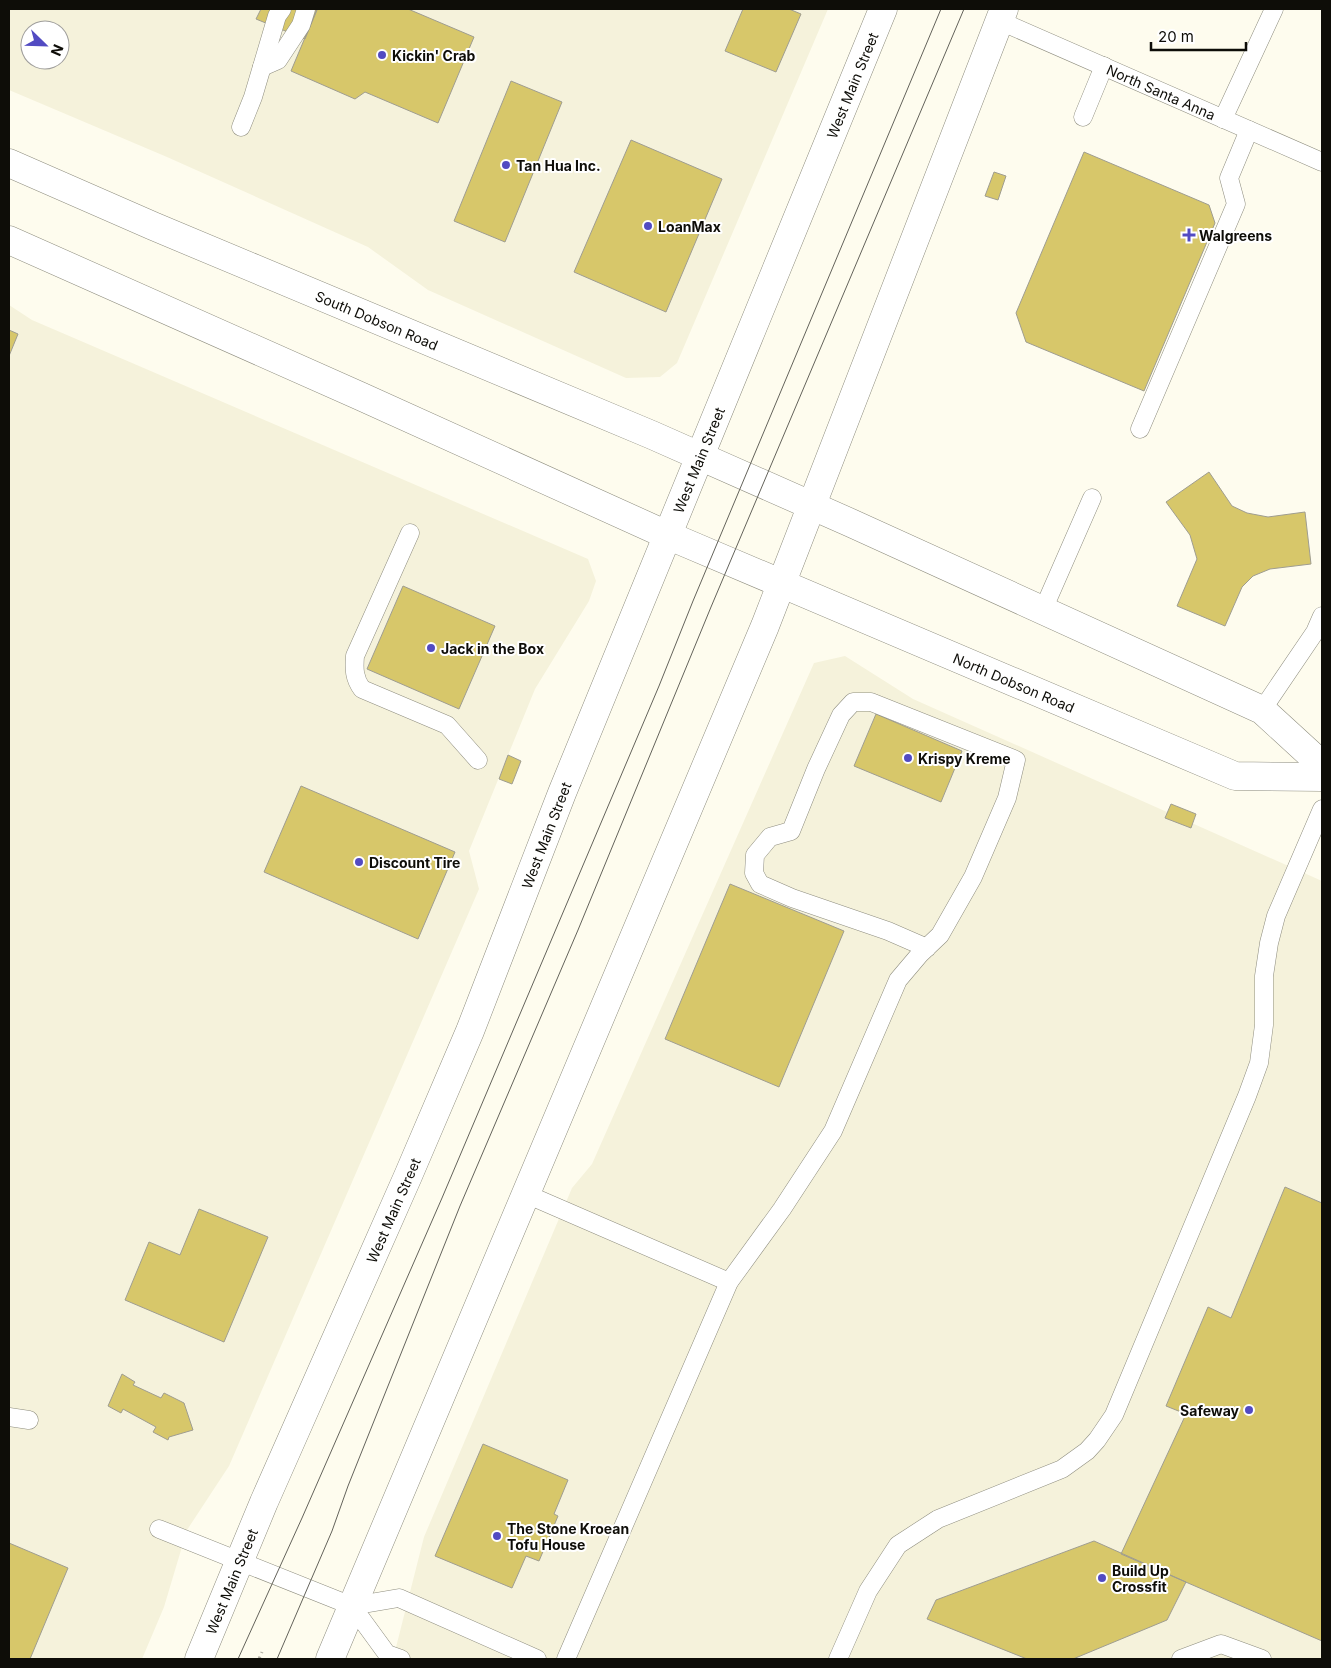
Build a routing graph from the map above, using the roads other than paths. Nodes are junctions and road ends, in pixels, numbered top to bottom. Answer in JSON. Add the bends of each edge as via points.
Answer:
{"nodes":[{"id":1,"x":282,"y":9,"type":"edge"},
{"id":2,"x":306,"y":9,"type":"edge"},
{"id":3,"x":884,"y":9,"type":"edge"},
{"id":4,"x":1274,"y":9,"type":"edge"},
{"id":5,"x":1002,"y":15,"type":"edge"},
{"id":6,"x":1104,"y":66,"type":"junction"},
{"id":7,"x":262,"y":68,"type":"junction"},
{"id":8,"x":1083,"y":116,"type":"dead end"},
{"id":9,"x":1223,"y":119,"type":"junction"},
{"id":10,"x":241,"y":127,"type":"dead end"},
{"id":11,"x":1250,"y":130,"type":"junction"},
{"id":12,"x":1322,"y":162,"type":"edge"},
{"id":13,"x":9,"y":163,"type":"edge"},
{"id":14,"x":9,"y":240,"type":"edge"},
{"id":15,"x":1140,"y":429,"type":"dead end"},
{"id":16,"x":699,"y":456,"type":"junction"},
{"id":17,"x":1092,"y":498,"type":"dead end"},
{"id":18,"x":812,"y":506,"type":"junction"},
{"id":19,"x":410,"y":533,"type":"dead end"},
{"id":20,"x":667,"y":535,"type":"junction"},
{"id":21,"x":781,"y":584,"type":"junction"},
{"id":22,"x":1043,"y":610,"type":"junction"},
{"id":23,"x":1322,"y":616,"type":"edge"},
{"id":24,"x":1262,"y":710,"type":"junction"},
{"id":25,"x":478,"y":760,"type":"dead end"},
{"id":26,"x":1322,"y":765,"type":"edge"},
{"id":27,"x":1322,"y":777,"type":"edge"},
{"id":28,"x":1322,"y":809,"type":"edge"},
{"id":29,"x":927,"y":948,"type":"junction"},
{"id":30,"x":526,"y":1194,"type":"junction"},
{"id":31,"x":729,"y":1282,"type":"junction"},
{"id":32,"x":9,"y":1417,"type":"edge"},
{"id":33,"x":29,"y":1420,"type":"dead end"},
{"id":34,"x":159,"y":1529,"type":"dead end"},
{"id":35,"x":238,"y":1562,"type":"junction"},
{"id":36,"x":352,"y":1606,"type":"junction"},
{"id":37,"x":199,"y":1659,"type":"edge"},
{"id":38,"x":330,"y":1659,"type":"edge"},
{"id":39,"x":401,"y":1659,"type":"edge"},
{"id":40,"x":538,"y":1659,"type":"edge"},
{"id":41,"x":566,"y":1659,"type":"edge"},
{"id":42,"x":838,"y":1659,"type":"edge"},
{"id":43,"x":1181,"y":1659,"type":"edge"},
{"id":44,"x":1262,"y":1659,"type":"edge"}],
"edges":[{"from":1,"to":7,"type":"lane"},
{"from":2,"to":7,"type":"lane","via":[[301,25],[278,60]]},
{"from":3,"to":16,"type":"main road","name":"West Main Street"},
{"from":4,"to":9,"type":"lane"},
{"from":5,"to":6,"type":"lane","name":"North Santa Anna"},
{"from":5,"to":18,"type":"main road"},
{"from":6,"to":8,"type":"lane"},
{"from":6,"to":9,"type":"lane","name":"North Santa Anna"},
{"from":7,"to":10,"type":"lane"},
{"from":9,"to":11,"type":"lane","name":"North Santa Anna"},
{"from":11,"to":12,"type":"lane","name":"North Santa Anna"},
{"from":11,"to":15,"type":"lane","via":[[1229,178],[1236,204]]},
{"from":13,"to":16,"type":"main road","name":"South Dobson Road"},
{"from":14,"to":20,"type":"main road"},
{"from":16,"to":18,"type":"main road","name":"South Dobson Road"},
{"from":16,"to":20,"type":"main road","name":"West Main Street"},
{"from":17,"to":22,"type":"lane"},
{"from":18,"to":21,"type":"main road"},
{"from":18,"to":22,"type":"main road"},
{"from":19,"to":25,"type":"lane","via":[[355,656],[357,682],[362,689],[447,725]]},
{"from":20,"to":21,"type":"main road","name":"North Dobson Road"},
{"from":20,"to":35,"type":"main road","name":"West Main Street","via":[[470,1031]]},
{"from":21,"to":27,"type":"main road","name":"North Dobson Road","via":[[1235,776]]},
{"from":21,"to":30,"type":"main road"},
{"from":22,"to":24,"type":"main road"},
{"from":23,"to":24,"type":"lane","via":[[1315,632]]},
{"from":24,"to":26,"type":"main road"},
{"from":28,"to":42,"type":"lane","via":[[1276,916],[1269,943],[1259,1062],[1114,1415],[1097,1440],[1062,1469],[938,1519],[898,1545],[868,1591]]},
{"from":29,"to":29,"type":"lane","via":[[940,935],[973,877],[1007,798],[1016,760],[871,702],[853,702],[841,715],[792,831],[770,837],[755,855],[754,873],[760,884],[792,898],[888,930]]},
{"from":29,"to":31,"type":"lane","via":[[898,980],[833,1131]]},
{"from":30,"to":31,"type":"lane"},
{"from":30,"to":36,"type":"main road"},
{"from":31,"to":41,"type":"lane"},
{"from":32,"to":33,"type":"lane"},
{"from":34,"to":35,"type":"lane"},
{"from":35,"to":36,"type":"lane"},
{"from":35,"to":37,"type":"main road","name":"West Main Street"},
{"from":36,"to":38,"type":"main road"},
{"from":36,"to":39,"type":"lane","via":[[388,1654]]},
{"from":36,"to":40,"type":"lane","via":[[399,1598]]},
{"from":43,"to":44,"type":"lane","via":[[1221,1644]]}]}
